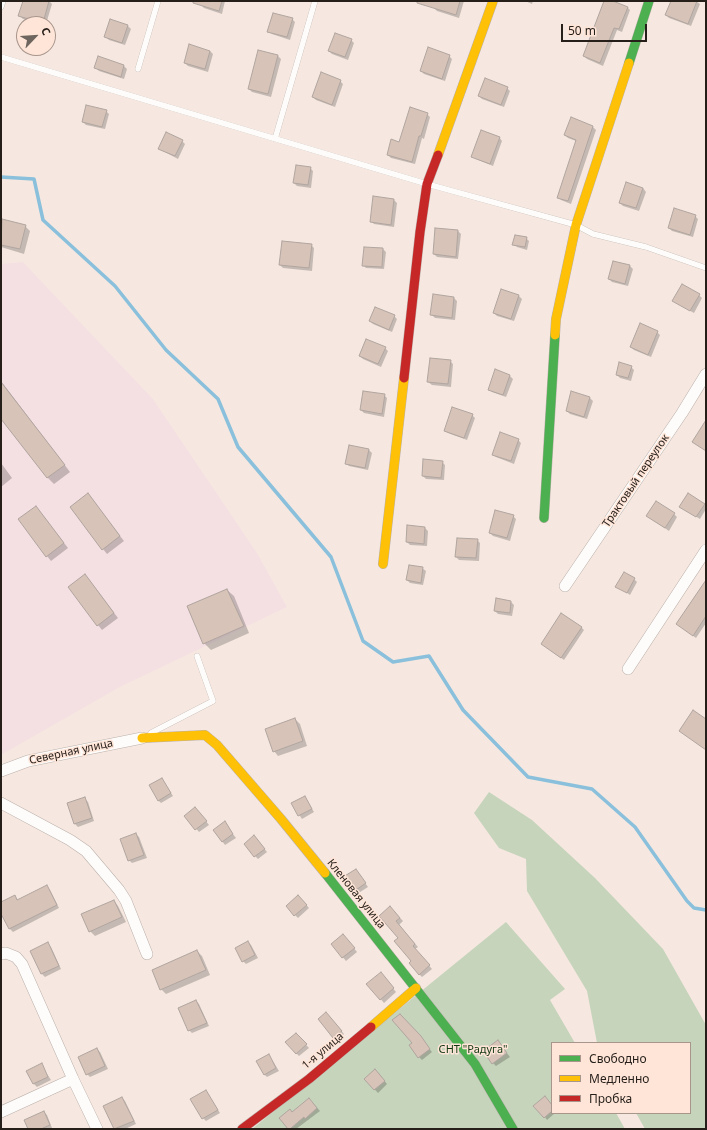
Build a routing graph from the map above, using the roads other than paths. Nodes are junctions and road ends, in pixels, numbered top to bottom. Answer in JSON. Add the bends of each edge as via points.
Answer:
{"nodes":[{"id":1,"x":3,"y":1,"type":"edge"},
{"id":2,"x":158,"y":1,"type":"edge"},
{"id":3,"x":315,"y":1,"type":"edge"},
{"id":4,"x":493,"y":1,"type":"edge"},
{"id":5,"x":649,"y":1,"type":"edge"},
{"id":6,"x":1,"y":7,"type":"edge"},
{"id":7,"x":1,"y":57,"type":"edge"},
{"id":8,"x":138,"y":69,"type":"dead end"},
{"id":9,"x":275,"y":139,"type":"junction"},
{"id":10,"x":427,"y":184,"type":"junction"},
{"id":11,"x":576,"y":225,"type":"junction"},
{"id":12,"x":706,"y":268,"type":"edge"},
{"id":13,"x":706,"y":374,"type":"edge"},
{"id":14,"x":544,"y":518,"type":"dead end"},
{"id":15,"x":706,"y":550,"type":"edge"},
{"id":16,"x":383,"y":564,"type":"dead end"},
{"id":17,"x":565,"y":586,"type":"dead end"},
{"id":18,"x":197,"y":656,"type":"dead end"},
{"id":19,"x":628,"y":669,"type":"dead end"},
{"id":20,"x":142,"y":738,"type":"junction"},
{"id":21,"x":1,"y":771,"type":"edge"},
{"id":22,"x":1,"y":803,"type":"edge"},
{"id":23,"x":1,"y":954,"type":"edge"},
{"id":24,"x":147,"y":954,"type":"dead end"},
{"id":25,"x":416,"y":988,"type":"junction"},
{"id":26,"x":73,"y":1079,"type":"junction"},
{"id":27,"x":1,"y":1112,"type":"edge"},
{"id":28,"x":97,"y":1129,"type":"edge"},
{"id":29,"x":242,"y":1129,"type":"edge"},
{"id":30,"x":513,"y":1129,"type":"edge"}],
"edges":[{"from":1,"to":6,"type":"lane"},
{"from":2,"to":8,"type":"lane"},
{"from":3,"to":9,"type":"lane"},
{"from":4,"to":10,"type":"street"},
{"from":5,"to":11,"type":"street"},
{"from":7,"to":9,"type":"lane"},
{"from":9,"to":10,"type":"lane"},
{"from":10,"to":11,"type":"lane"},
{"from":10,"to":16,"type":"street"},
{"from":11,"to":12,"type":"lane","via":[[593,234],[646,247]]},
{"from":11,"to":14,"type":"street","via":[[556,319]]},
{"from":13,"to":17,"type":"street","name":"Трактовый переулок"},
{"from":15,"to":19,"type":"street"},
{"from":18,"to":20,"type":"lane","via":[[213,701]]},
{"from":20,"to":21,"type":"street","name":"Северная улица","via":[[28,761]]},
{"from":20,"to":25,"type":"street","name":"Кленовая улица","via":[[205,735],[217,745]]},
{"from":22,"to":24,"type":"street","via":[[86,851],[126,901]]},
{"from":23,"to":26,"type":"street","via":[[16,957],[22,964]]},
{"from":25,"to":29,"type":"street","name":"1-я улица","via":[[309,1079]]},
{"from":25,"to":30,"type":"street","name":"Кленовая улица","via":[[474,1064]]},
{"from":26,"to":27,"type":"street"},
{"from":26,"to":28,"type":"street"}]}
